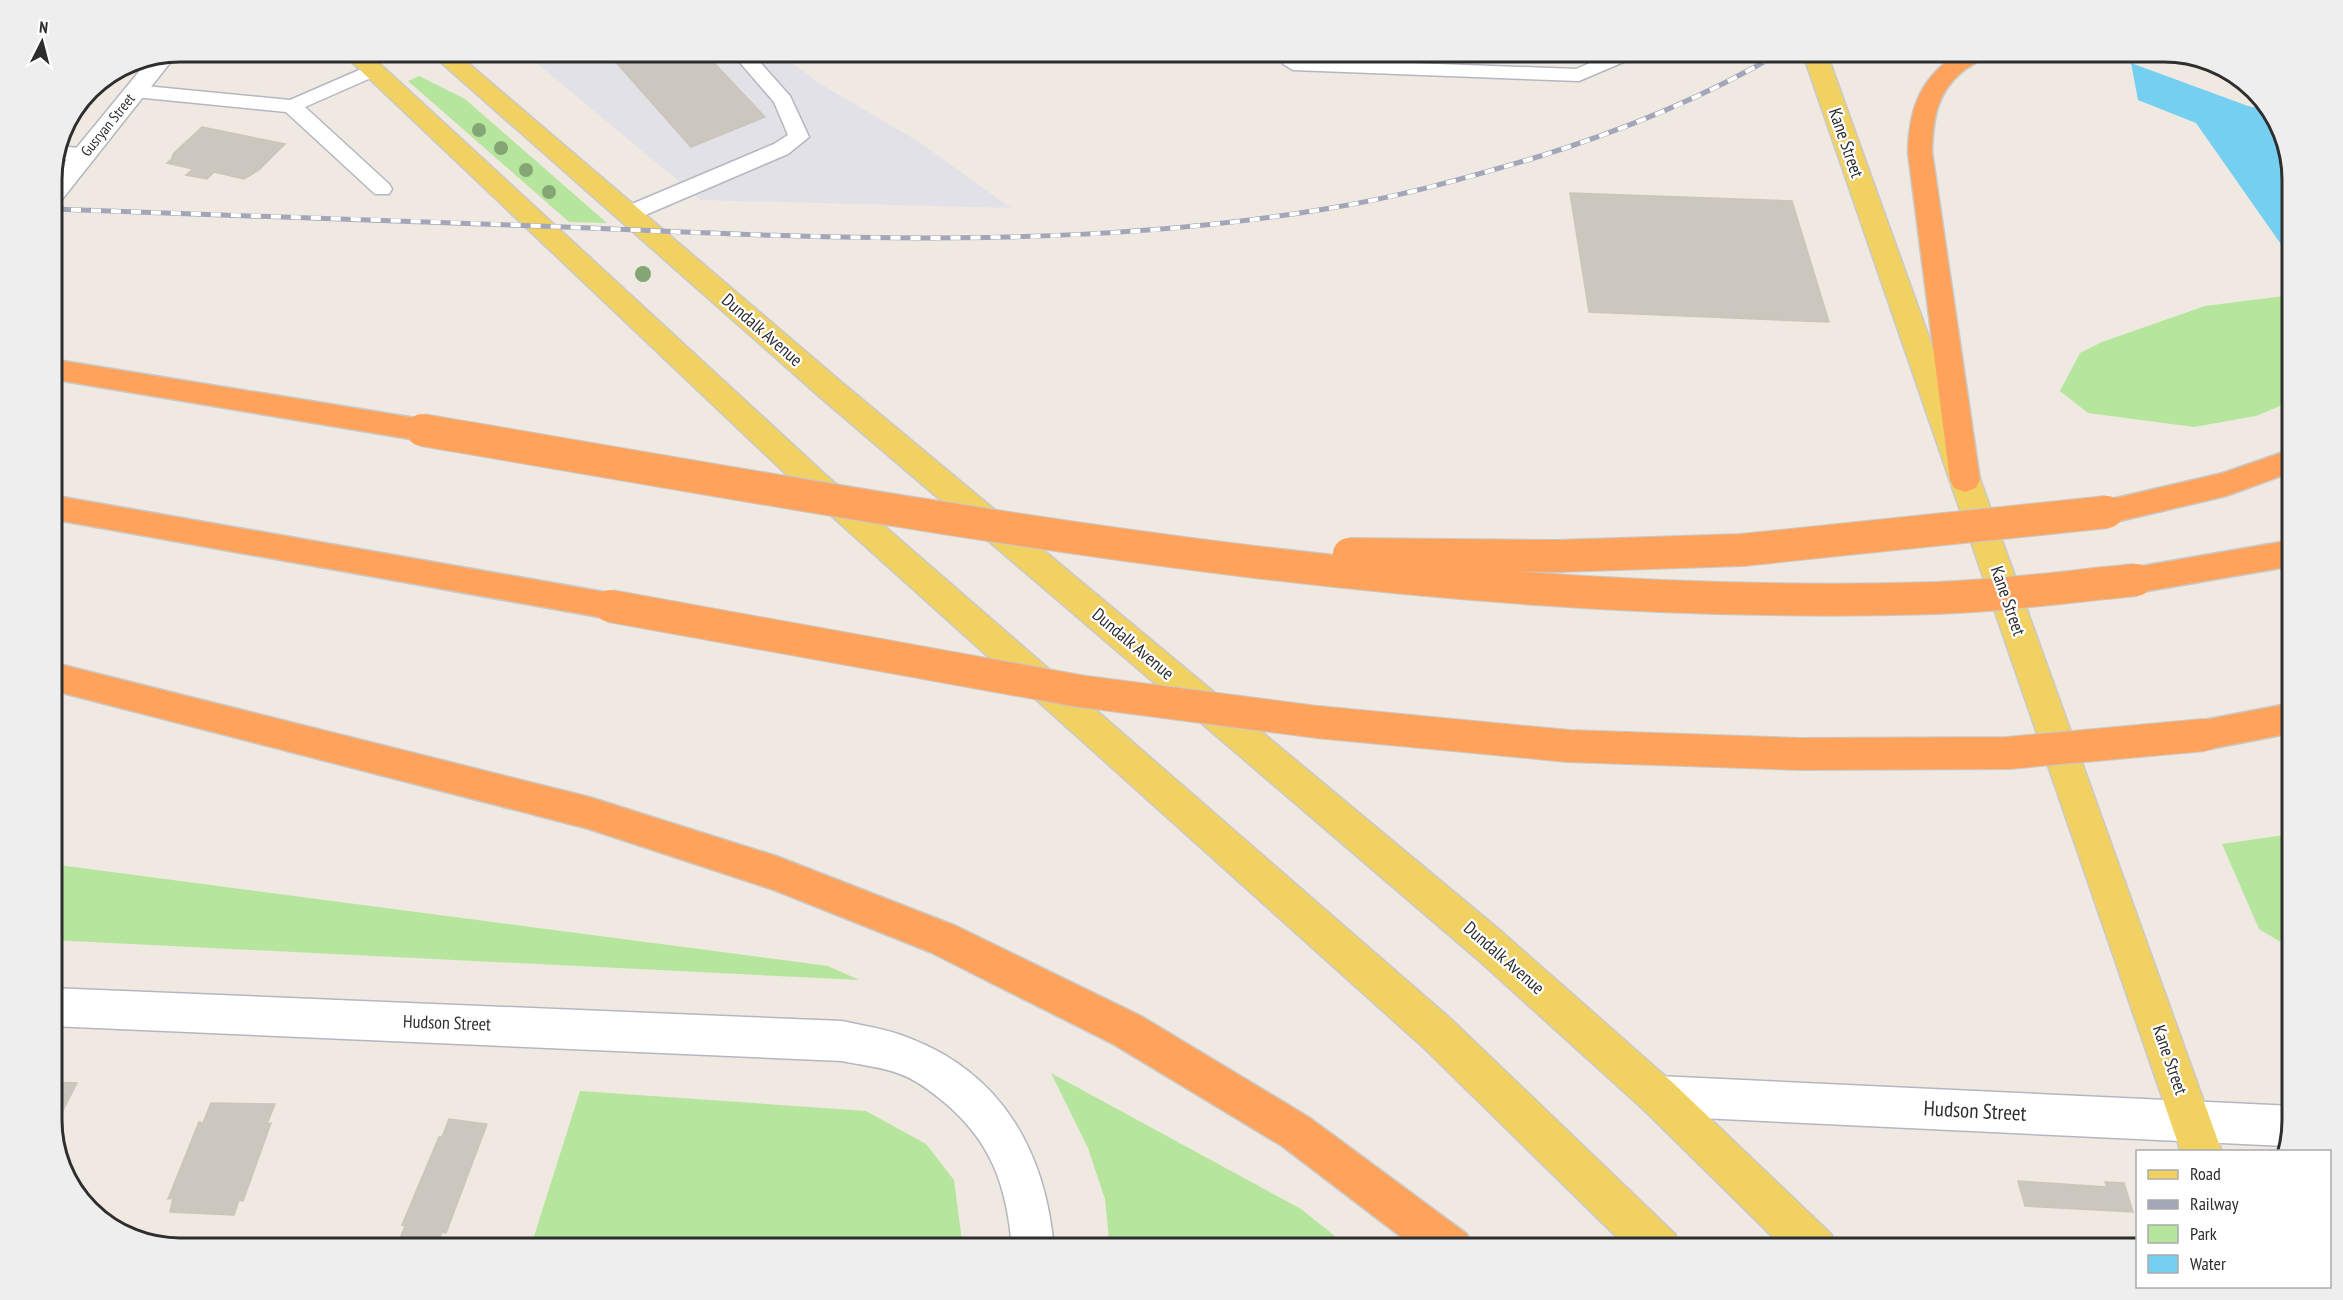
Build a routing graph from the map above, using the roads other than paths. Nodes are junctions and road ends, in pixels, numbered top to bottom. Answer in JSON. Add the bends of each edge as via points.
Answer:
{"nodes":[{"id":1,"x":364,"y":62,"type":"edge"},
{"id":2,"x":453,"y":62,"type":"edge"},
{"id":3,"x":750,"y":62,"type":"edge"},
{"id":4,"x":1293,"y":62,"type":"edge"},
{"id":5,"x":1608,"y":62,"type":"edge"},
{"id":6,"x":1818,"y":62,"type":"edge"},
{"id":7,"x":1960,"y":62,"type":"edge"},
{"id":8,"x":156,"y":65,"type":"edge"},
{"id":9,"x":373,"y":70,"type":"junction"},
{"id":10,"x":135,"y":91,"type":"junction"},
{"id":11,"x":292,"y":106,"type":"junction"},
{"id":12,"x":65,"y":153,"type":"edge"},
{"id":13,"x":85,"y":154,"type":"junction"},
{"id":14,"x":62,"y":182,"type":"edge"},
{"id":15,"x":382,"y":189,"type":"dead end"},
{"id":16,"x":628,"y":214,"type":"junction"},
{"id":17,"x":62,"y":371,"type":"edge"},
{"id":18,"x":2281,"y":464,"type":"edge"},
{"id":19,"x":1965,"y":480,"type":"junction"},
{"id":20,"x":62,"y":509,"type":"edge"},
{"id":21,"x":1100,"y":543,"type":"junction"},
{"id":22,"x":2281,"y":555,"type":"edge"},
{"id":23,"x":62,"y":679,"type":"edge"},
{"id":24,"x":2282,"y":720,"type":"edge"},
{"id":25,"x":62,"y":1007,"type":"edge"},
{"id":26,"x":1658,"y":1096,"type":"junction"},
{"id":27,"x":2281,"y":1127,"type":"edge"},
{"id":28,"x":2197,"y":1136,"type":"edge"},
{"id":29,"x":1033,"y":1238,"type":"edge"},
{"id":30,"x":1437,"y":1238,"type":"edge"},
{"id":31,"x":1649,"y":1238,"type":"edge"},
{"id":32,"x":1805,"y":1238,"type":"edge"}],
"edges":[{"from":1,"to":9,"type":"main road"},
{"from":2,"to":16,"type":"main road","name":"Dundalk Avenue"},
{"from":3,"to":16,"type":"lane","via":[[783,100],[799,136],[781,149]]},
{"from":4,"to":5,"type":"lane","via":[[1579,75]]},
{"from":6,"to":19,"type":"main road","name":"Kane Street"},
{"from":7,"to":19,"type":"highway","via":[[1930,92],[1920,117],[1920,152]]},
{"from":8,"to":10,"type":"street","name":"Gusryan Street"},
{"from":9,"to":11,"type":"lane"},
{"from":9,"to":31,"type":"main road","via":[[817,485],[1438,1034]]},
{"from":10,"to":11,"type":"lane"},
{"from":10,"to":13,"type":"street","name":"Gusryan Street"},
{"from":11,"to":15,"type":"lane"},
{"from":12,"to":13,"type":"lane"},
{"from":13,"to":14,"type":"street","name":"Gusryan Street"},
{"from":16,"to":26,"type":"main road","name":"Dundalk Avenue","via":[[1490,945]]},
{"from":17,"to":21,"type":"highway","bridge":true},
{"from":18,"to":21,"type":"highway","bridge":true,"via":[[2226,484],[2107,512],[1742,550],[1557,556],[1342,554]]},
{"from":19,"to":28,"type":"main road","name":"Kane Street"},
{"from":20,"to":24,"type":"highway","bridge":true,"via":[[1079,691],[1317,722],[1568,746],[1800,754],[2008,753],[2204,735]]},
{"from":21,"to":22,"type":"highway","bridge":true,"via":[[1340,573],[1559,592],[1744,599],[1942,598],[2136,580]]},
{"from":23,"to":30,"type":"highway","via":[[589,813],[776,873],[943,939],[1127,1030],[1296,1132]]},
{"from":25,"to":29,"type":"street","name":"Hudson Street","via":[[842,1041],[916,1060],[959,1087],[999,1129],[1021,1173]]},
{"from":26,"to":28,"type":"street","name":"Hudson Street"},
{"from":26,"to":32,"type":"main road","name":"Dundalk Avenue"},
{"from":27,"to":28,"type":"street","name":"Hudson Street"}]}
